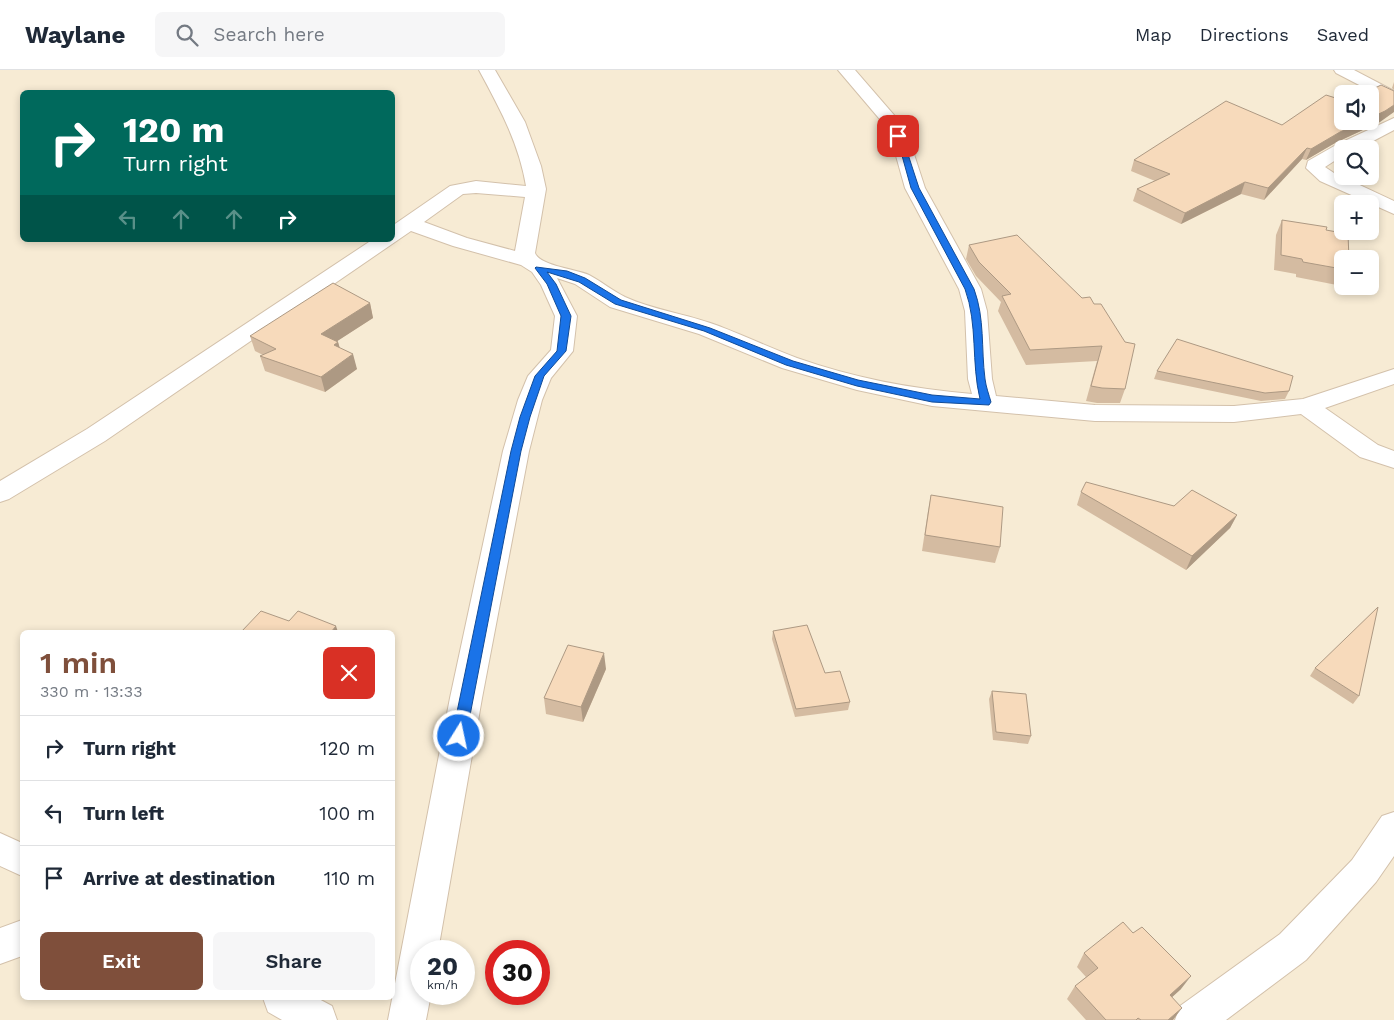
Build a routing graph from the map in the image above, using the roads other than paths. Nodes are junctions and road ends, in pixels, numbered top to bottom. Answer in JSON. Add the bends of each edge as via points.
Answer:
{"nodes":[{"id":1,"x":487,"y":70,"type":"edge"},
{"id":2,"x":846,"y":70,"type":"edge"},
{"id":3,"x":1342,"y":70,"type":"edge"},
{"id":4,"x":1394,"y":98,"type":"edge"},
{"id":5,"x":1394,"y":123,"type":"edge"},
{"id":6,"x":1361,"y":140,"type":"edge"},
{"id":7,"x":1334,"y":154,"type":"edge"},
{"id":8,"x":1334,"y":180,"type":"edge"},
{"id":9,"x":1345,"y":185,"type":"edge"},
{"id":10,"x":535,"y":192,"type":"junction"},
{"id":11,"x":1394,"y":208,"type":"edge"},
{"id":12,"x":409,"y":223,"type":"junction"},
{"id":13,"x":395,"y":233,"type":"edge"},
{"id":14,"x":383,"y":242,"type":"edge"},
{"id":15,"x":534,"y":265,"type":"junction"},
{"id":16,"x":1394,"y":376,"type":"edge"},
{"id":17,"x":986,"y":402,"type":"junction"},
{"id":18,"x":1306,"y":406,"type":"junction"},
{"id":19,"x":1394,"y":460,"type":"edge"},
{"id":20,"x":0,"y":493,"type":"edge"},
{"id":21,"x":1394,"y":828,"type":"edge"},
{"id":22,"x":0,"y":849,"type":"edge"},
{"id":23,"x":20,"y":859,"type":"edge"},
{"id":24,"x":20,"y":939,"type":"edge"},
{"id":25,"x":0,"y":946,"type":"edge"},
{"id":26,"x":285,"y":1000,"type":"edge"},
{"id":27,"x":318,"y":1020,"type":"edge"},
{"id":28,"x":406,"y":1020,"type":"edge"},
{"id":29,"x":1194,"y":1020,"type":"edge"}],
"edges":[{"from":1,"to":10,"type":"street","via":[[516,122],[532,166]]},
{"from":2,"to":17,"type":"street","via":[[891,122],[915,188],[970,289],[976,306],[980,380]]},
{"from":3,"to":4,"type":"street"},
{"from":5,"to":6,"type":"street"},
{"from":7,"to":8,"type":"street","via":[[1315,165]]},
{"from":9,"to":11,"type":"street"},
{"from":10,"to":12,"type":"street","via":[[467,187],[457,190]]},
{"from":10,"to":15,"type":"street","via":[[526,253]]},
{"from":12,"to":13,"type":"street"},
{"from":12,"to":15,"type":"street"},
{"from":14,"to":20,"type":"street","via":[[96,436]]},
{"from":15,"to":17,"type":"street","via":[[582,280],[618,302],[707,330],[790,363],[857,383],[932,398]]},
{"from":15,"to":28,"type":"street","via":[[551,284],[566,316],[562,351],[540,376],[516,451]]},
{"from":16,"to":18,"type":"street"},
{"from":17,"to":18,"type":"street","via":[[1105,413],[1234,414]]},
{"from":18,"to":19,"type":"street","via":[[1369,451]]},
{"from":21,"to":29,"type":"street","via":[[1364,871],[1293,947]]},
{"from":22,"to":23,"type":"street"},
{"from":24,"to":25,"type":"street"},
{"from":26,"to":27,"type":"street"}]}
